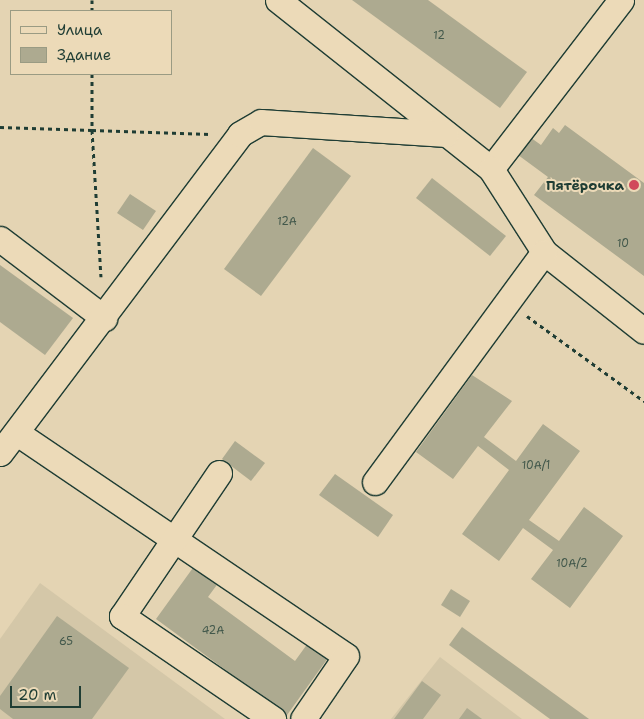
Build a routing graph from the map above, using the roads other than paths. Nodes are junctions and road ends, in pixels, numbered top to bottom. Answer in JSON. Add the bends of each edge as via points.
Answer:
{"nodes":[{"id":1,"x":278,"y":0,"type":"edge"},
{"id":2,"x":621,"y":0,"type":"edge"},
{"id":3,"x":446,"y":134,"type":"junction"},
{"id":4,"x":491,"y":169,"type":"junction"},
{"id":5,"x":0,"y":239,"type":"edge"},
{"id":6,"x":544,"y":252,"type":"junction"},
{"id":7,"x":104,"y":318,"type":"junction"},
{"id":8,"x":644,"y":331,"type":"edge"},
{"id":9,"x":17,"y":433,"type":"junction"},
{"id":10,"x":0,"y":453,"type":"edge"},
{"id":11,"x":219,"y":474,"type":"dead end"},
{"id":12,"x":375,"y":482,"type":"dead end"},
{"id":13,"x":174,"y":540,"type":"junction"},
{"id":14,"x":273,"y":719,"type":"edge"},
{"id":15,"x":303,"y":719,"type":"edge"}],
"edges":[{"from":1,"to":3,"type":"lane"},
{"from":2,"to":4,"type":"lane"},
{"from":3,"to":4,"type":"lane"},
{"from":3,"to":7,"type":"lane","via":[[261,122],[240,134]]},
{"from":4,"to":6,"type":"lane"},
{"from":5,"to":7,"type":"lane"},
{"from":6,"to":8,"type":"lane"},
{"from":6,"to":12,"type":"lane"},
{"from":7,"to":9,"type":"lane"},
{"from":9,"to":10,"type":"lane"},
{"from":9,"to":13,"type":"lane"},
{"from":11,"to":13,"type":"lane"},
{"from":13,"to":14,"type":"lane","via":[[122,616]]},
{"from":13,"to":15,"type":"lane","via":[[346,656]]}]}
